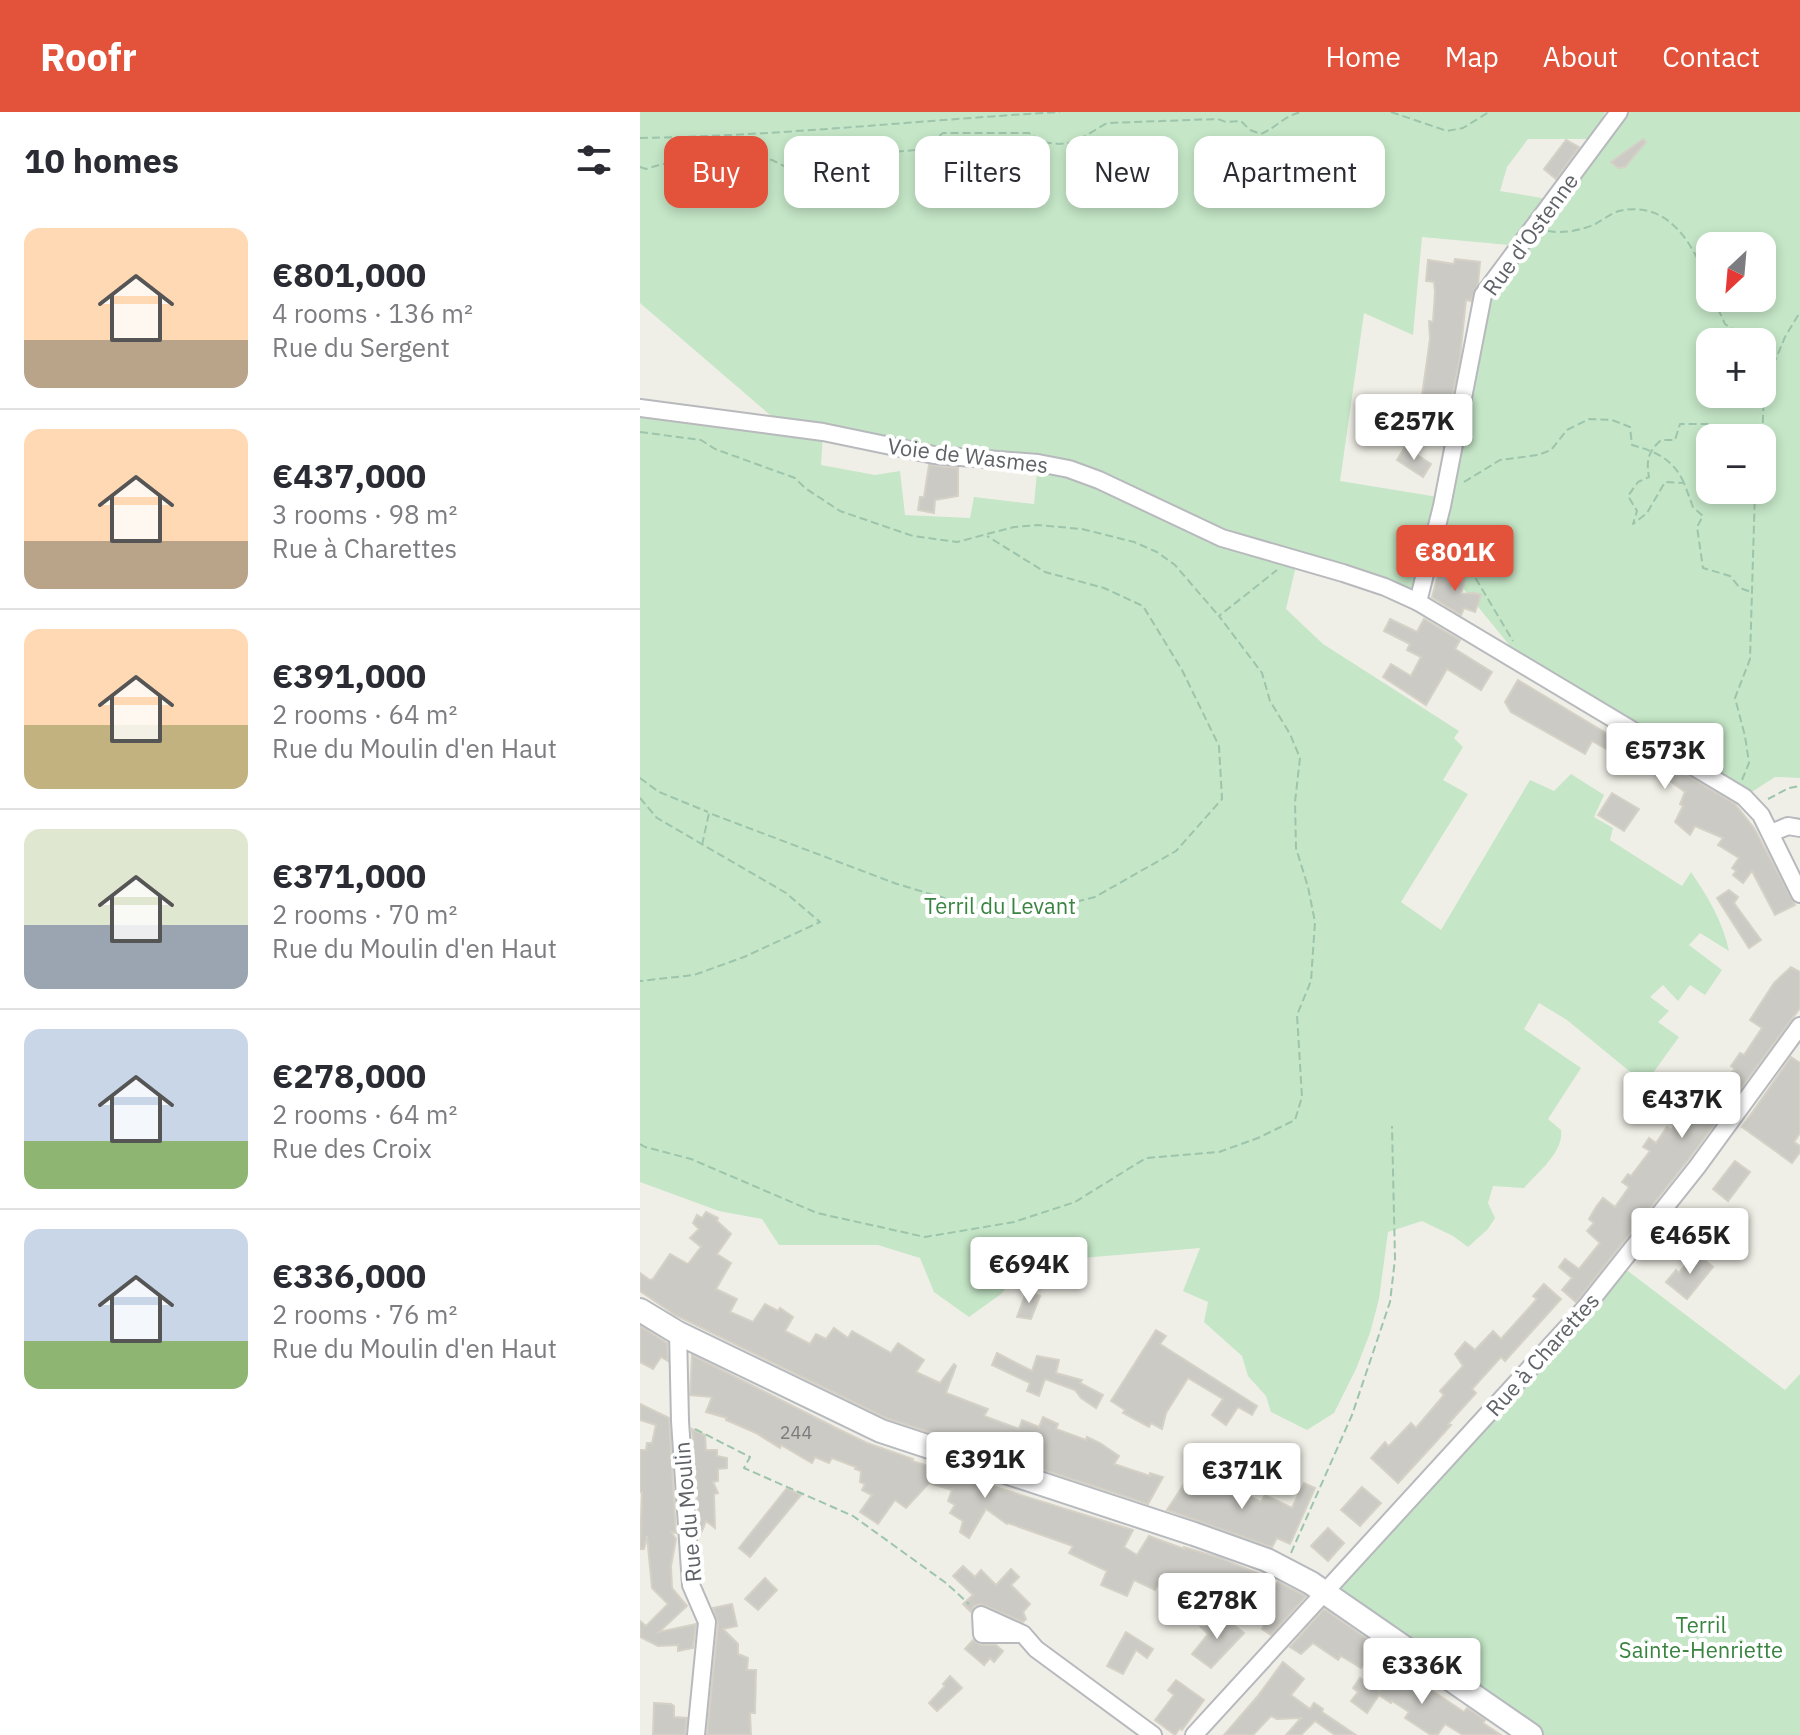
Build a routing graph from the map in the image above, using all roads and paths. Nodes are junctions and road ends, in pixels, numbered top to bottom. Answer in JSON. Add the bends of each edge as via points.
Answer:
{"nodes":[{"id":1,"x":1060,"y":112,"type":"edge"},
{"id":2,"x":1301,"y":112,"type":"edge"},
{"id":3,"x":1391,"y":112,"type":"edge"},
{"id":4,"x":1489,"y":112,"type":"edge"},
{"id":5,"x":1619,"y":112,"type":"edge"},
{"id":6,"x":640,"y":138,"type":"edge"},
{"id":7,"x":640,"y":167,"type":"edge"},
{"id":8,"x":1539,"y":221,"type":"junction"},
{"id":9,"x":1696,"y":254,"type":"edge"},
{"id":10,"x":1719,"y":312,"type":"edge"},
{"id":11,"x":1800,"y":312,"type":"edge"},
{"id":12,"x":1731,"y":328,"type":"edge"},
{"id":13,"x":1776,"y":358,"type":"edge"},
{"id":14,"x":640,"y":408,"type":"edge"},
{"id":15,"x":1696,"y":424,"type":"edge"},
{"id":16,"x":640,"y":432,"type":"edge"},
{"id":17,"x":1650,"y":450,"type":"junction"},
{"id":18,"x":1461,"y":483,"type":"dead end"},
{"id":19,"x":1684,"y":483,"type":"junction"},
{"id":20,"x":1754,"y":504,"type":"edge"},
{"id":21,"x":1439,"y":517,"type":"junction"},
{"id":22,"x":987,"y":536,"type":"junction"},
{"id":23,"x":1289,"y":559,"type":"junction"},
{"id":24,"x":1751,"y":592,"type":"junction"},
{"id":25,"x":1418,"y":602,"type":"junction"},
{"id":26,"x":1219,"y":616,"type":"junction"},
{"id":27,"x":1517,"y":648,"type":"dead end"},
{"id":28,"x":640,"y":778,"type":"edge"},
{"id":29,"x":1800,"y":786,"type":"edge"},
{"id":30,"x":1736,"y":792,"type":"junction"},
{"id":31,"x":640,"y":798,"type":"edge"},
{"id":32,"x":1754,"y":807,"type":"junction"},
{"id":33,"x":709,"y":813,"type":"junction"},
{"id":34,"x":1800,"y":828,"type":"edge"},
{"id":35,"x":1771,"y":833,"type":"junction"},
{"id":36,"x":702,"y":845,"type":"junction"},
{"id":37,"x":1800,"y":894,"type":"edge"},
{"id":38,"x":640,"y":981,"type":"edge"},
{"id":39,"x":1800,"y":1026,"type":"edge"},
{"id":40,"x":1392,"y":1126,"type":"dead end"},
{"id":41,"x":640,"y":1144,"type":"edge"},
{"id":42,"x":640,"y":1310,"type":"edge"},
{"id":43,"x":678,"y":1333,"type":"junction"},
{"id":44,"x":680,"y":1421,"type":"junction"},
{"id":45,"x":1283,"y":1569,"type":"junction"},
{"id":46,"x":1326,"y":1593,"type":"junction"},
{"id":47,"x":981,"y":1615,"type":"joint"},
{"id":48,"x":696,"y":1735,"type":"edge"},
{"id":49,"x":1153,"y":1735,"type":"edge"},
{"id":50,"x":1194,"y":1735,"type":"edge"},
{"id":51,"x":1531,"y":1735,"type":"edge"}],
"edges":[{"from":1,"to":6,"type":"path","via":[[790,133]]},
{"from":2,"to":7,"type":"path","via":[[1287,115],[1261,134],[1241,121],[1139,120],[1107,123],[1075,142],[1059,144],[1029,133],[943,133],[915,150],[812,153],[786,167],[756,158]]},
{"from":3,"to":4,"type":"path","via":[[1447,131]]},
{"from":5,"to":8,"type":"street","name":"Rue d'Ostenne"},
{"from":8,"to":9,"type":"path","via":[[1550,232],[1568,231],[1618,212],[1645,209],[1676,225]]},
{"from":8,"to":21,"type":"street","name":"Rue d'Ostenne","via":[[1483,295]]},
{"from":10,"to":12,"type":"path"},
{"from":11,"to":13,"type":"path"},
{"from":14,"to":23,"type":"street","name":"Voie de Wasmes","via":[[823,432],[934,455],[1069,469],[1222,538]]},
{"from":15,"to":17,"type":"path","via":[[1680,424],[1675,440],[1661,440]]},
{"from":16,"to":22,"type":"path","via":[[701,440],[795,478],[840,511],[913,536],[957,542]]},
{"from":17,"to":18,"type":"path","via":[[1632,445],[1630,427],[1589,419],[1567,430],[1551,450],[1500,460]]},
{"from":17,"to":19,"type":"path","via":[[1676,466]]},
{"from":17,"to":19,"type":"path","via":[[1649,477],[1628,496],[1637,511],[1633,524],[1647,513],[1665,482]]},
{"from":19,"to":24,"type":"path","via":[[1693,507],[1703,516],[1697,527],[1703,568],[1730,576]]},
{"from":20,"to":24,"type":"path"},
{"from":21,"to":25,"type":"street","name":"Rue d'Ostenne"},
{"from":21,"to":27,"type":"path"},
{"from":22,"to":26,"type":"path","via":[[1038,525],[1134,542],[1175,565]]},
{"from":22,"to":33,"type":"path","via":[[1045,572],[1104,588],[1143,606],[1182,670],[1219,746],[1222,799],[1176,851],[1095,897],[1012,918],[897,884]]},
{"from":23,"to":25,"type":"street","name":"Voie de Wasmes"},
{"from":23,"to":26,"type":"path"},
{"from":24,"to":30,"type":"path","via":[[1750,659],[1735,698],[1749,763]]},
{"from":25,"to":30,"type":"street","name":"Voie de Wasmes"},
{"from":26,"to":41,"type":"path","via":[[1262,673],[1270,701],[1300,758],[1296,848],[1315,922],[1311,981],[1297,1015],[1302,1097],[1295,1120],[1219,1152],[1146,1158],[1075,1202],[1014,1222],[925,1237],[817,1213],[691,1159]]},
{"from":28,"to":33,"type":"path"},
{"from":29,"to":32,"type":"path"},
{"from":30,"to":32,"type":"street","name":"Voie de Wasmes"},
{"from":31,"to":36,"type":"path","via":[[657,818]]},
{"from":32,"to":35,"type":"street","name":"Voie de Wasmes"},
{"from":33,"to":36,"type":"path"},
{"from":34,"to":35,"type":"street","via":[[1788,826]]},
{"from":35,"to":37,"type":"street","name":"Voie de Wasmes"},
{"from":36,"to":38,"type":"path","via":[[786,893],[820,922],[694,975]]},
{"from":39,"to":46,"type":"street","name":"Rue à Charettes","via":[[1585,1308]]},
{"from":40,"to":45,"type":"path","via":[[1395,1259],[1390,1302],[1352,1415]]},
{"from":42,"to":43,"type":"street"},
{"from":43,"to":44,"type":"street","name":"Rue du Moulin"},
{"from":43,"to":45,"type":"street","via":[[881,1431],[1194,1534]]},
{"from":44,"to":47,"type":"path","via":[[750,1457],[744,1468],[853,1516]]},
{"from":44,"to":48,"type":"street","name":"Rue du Moulin","via":[[691,1585],[707,1622]]},
{"from":45,"to":46,"type":"street"},
{"from":46,"to":50,"type":"street","name":"Rue à Charettes"},
{"from":46,"to":51,"type":"street"},
{"from":47,"to":49,"type":"street","via":[[1023,1634]]}]}
